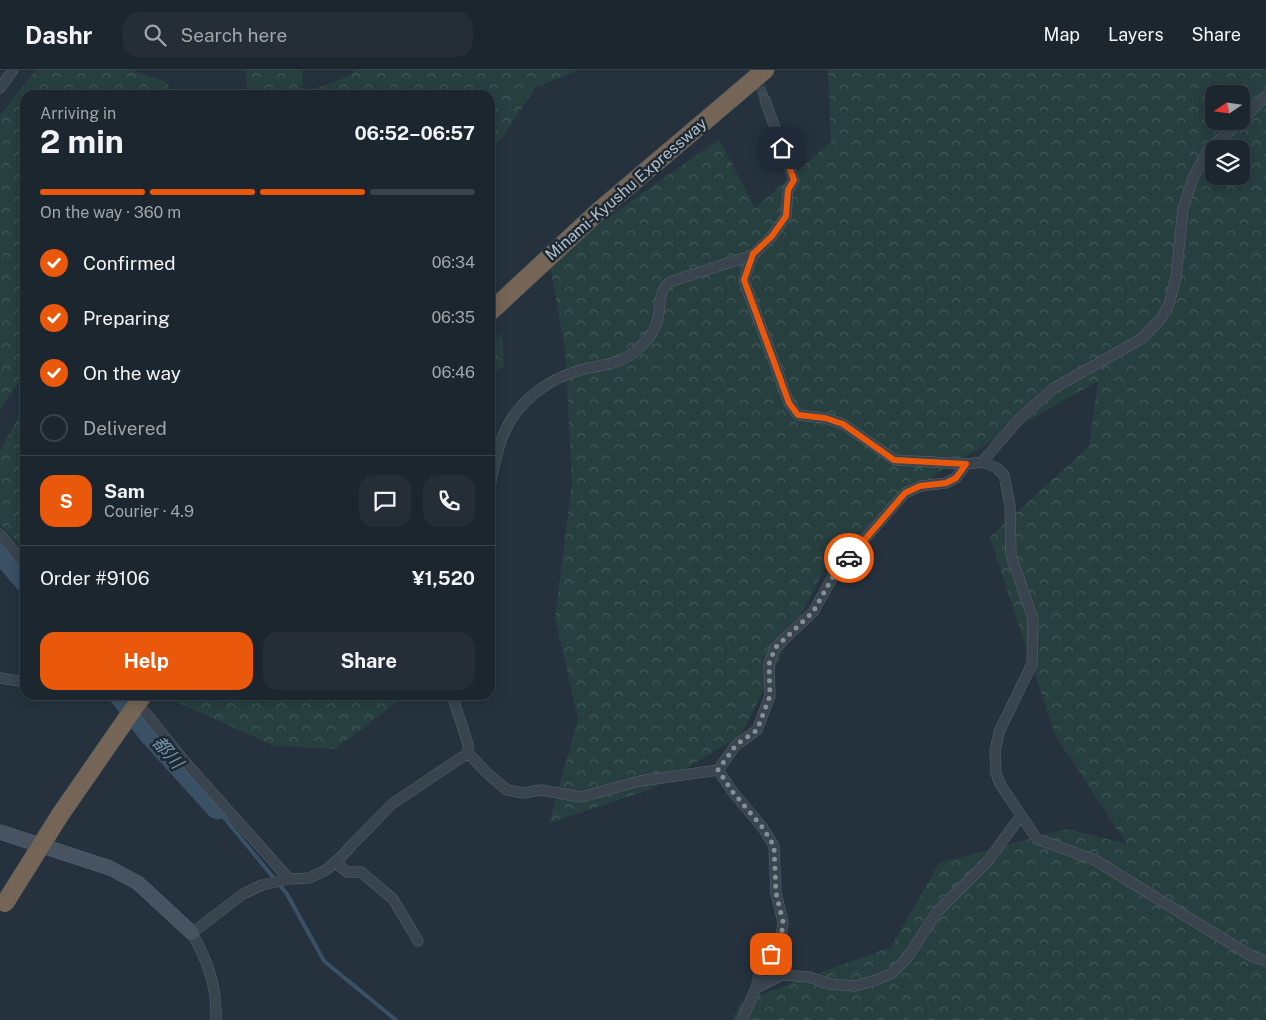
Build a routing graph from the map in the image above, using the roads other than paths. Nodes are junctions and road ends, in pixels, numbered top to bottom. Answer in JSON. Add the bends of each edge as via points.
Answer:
{"nodes":[{"id":1,"x":14,"y":70,"type":"edge"},
{"id":2,"x":765,"y":70,"type":"edge"},
{"id":3,"x":0,"y":88,"type":"edge"},
{"id":4,"x":1266,"y":96,"type":"edge"},
{"id":5,"x":765,"y":100,"type":"tunnel mouth"},
{"id":6,"x":1250,"y":112,"type":"edge"},
{"id":7,"x":1231,"y":130,"type":"edge"},
{"id":8,"x":753,"y":254,"type":"junction"},
{"id":9,"x":495,"y":307,"type":"edge"},
{"id":10,"x":982,"y":462,"type":"junction"},
{"id":11,"x":966,"y":464,"type":"junction"},
{"id":12,"x":495,"y":465,"type":"edge"},
{"id":13,"x":0,"y":534,"type":"edge"},
{"id":14,"x":20,"y":559,"type":"edge"},
{"id":15,"x":0,"y":678,"type":"edge"},
{"id":16,"x":20,"y":681,"type":"edge"},
{"id":17,"x":135,"y":700,"type":"edge"},
{"id":18,"x":140,"y":700,"type":"edge"},
{"id":19,"x":454,"y":700,"type":"edge"},
{"id":20,"x":468,"y":753,"type":"junction"},
{"id":21,"x":718,"y":770,"type":"junction"},
{"id":22,"x":1020,"y":817,"type":"junction"},
{"id":23,"x":0,"y":832,"type":"edge"},
{"id":24,"x":336,"y":862,"type":"junction"},
{"id":25,"x":287,"y":880,"type":"junction"},
{"id":26,"x":2,"y":909,"type":"edge"},
{"id":27,"x":192,"y":932,"type":"junction"},
{"id":28,"x":418,"y":941,"type":"dead end"},
{"id":29,"x":1266,"y":961,"type":"edge"},
{"id":30,"x":756,"y":988,"type":"junction"},
{"id":31,"x":216,"y":1020,"type":"edge"},
{"id":32,"x":742,"y":1020,"type":"edge"}],
"edges":[{"from":1,"to":3,"type":"street"},
{"from":2,"to":9,"type":"highway","name":"Minami-Kyushu Expressway","via":[[600,210]]},
{"from":4,"to":6,"type":"street"},
{"from":5,"to":8,"type":"street","via":[[794,180],[788,190],[786,216],[772,236]]},
{"from":7,"to":10,"type":"street","via":[[1208,150],[1193,178],[1184,209],[1176,278],[1161,319],[1141,339],[1054,388],[1020,418]]},
{"from":8,"to":11,"type":"street","via":[[744,280],[789,403],[798,415],[843,424],[894,460]]},
{"from":8,"to":12,"type":"street","via":[[665,285],[657,322],[641,346],[616,363],[586,369],[544,385],[528,398],[501,440]]},
{"from":10,"to":11,"type":"street"},
{"from":10,"to":22,"type":"street","via":[[1004,475],[1010,505],[1011,555],[1032,619],[1032,664],[999,732],[996,751],[996,774]]},
{"from":11,"to":21,"type":"street","via":[[956,478],[946,483],[920,486],[905,493],[835,573],[813,612],[775,648],[769,664],[770,696],[757,730],[736,745]]},
{"from":13,"to":14,"type":"street"},
{"from":15,"to":16,"type":"street"},
{"from":17,"to":25,"type":"street"},
{"from":18,"to":26,"type":"highway","bridge":true,"via":[[60,815]]},
{"from":19,"to":20,"type":"street"},
{"from":20,"to":21,"type":"street","via":[[507,790],[523,793],[541,790],[581,797],[640,782]]},
{"from":20,"to":24,"type":"street","via":[[392,804]]},
{"from":21,"to":30,"type":"street","via":[[774,846],[776,893],[783,922],[781,940],[761,968]]},
{"from":22,"to":29,"type":"street","via":[[1037,839],[1095,860],[1210,932]]},
{"from":22,"to":30,"type":"street","via":[[988,861],[937,912],[907,958],[892,973],[855,986],[830,984],[809,977],[782,976]]},
{"from":23,"to":27,"type":"street","via":[[101,865],[138,883]]},
{"from":24,"to":25,"type":"street","via":[[309,878]]},
{"from":24,"to":28,"type":"street","via":[[347,872],[361,872],[393,899]]},
{"from":25,"to":27,"type":"street","via":[[262,885],[243,894]]},
{"from":27,"to":31,"type":"street","via":[[205,956],[214,987]]},
{"from":30,"to":32,"type":"street"}]}
